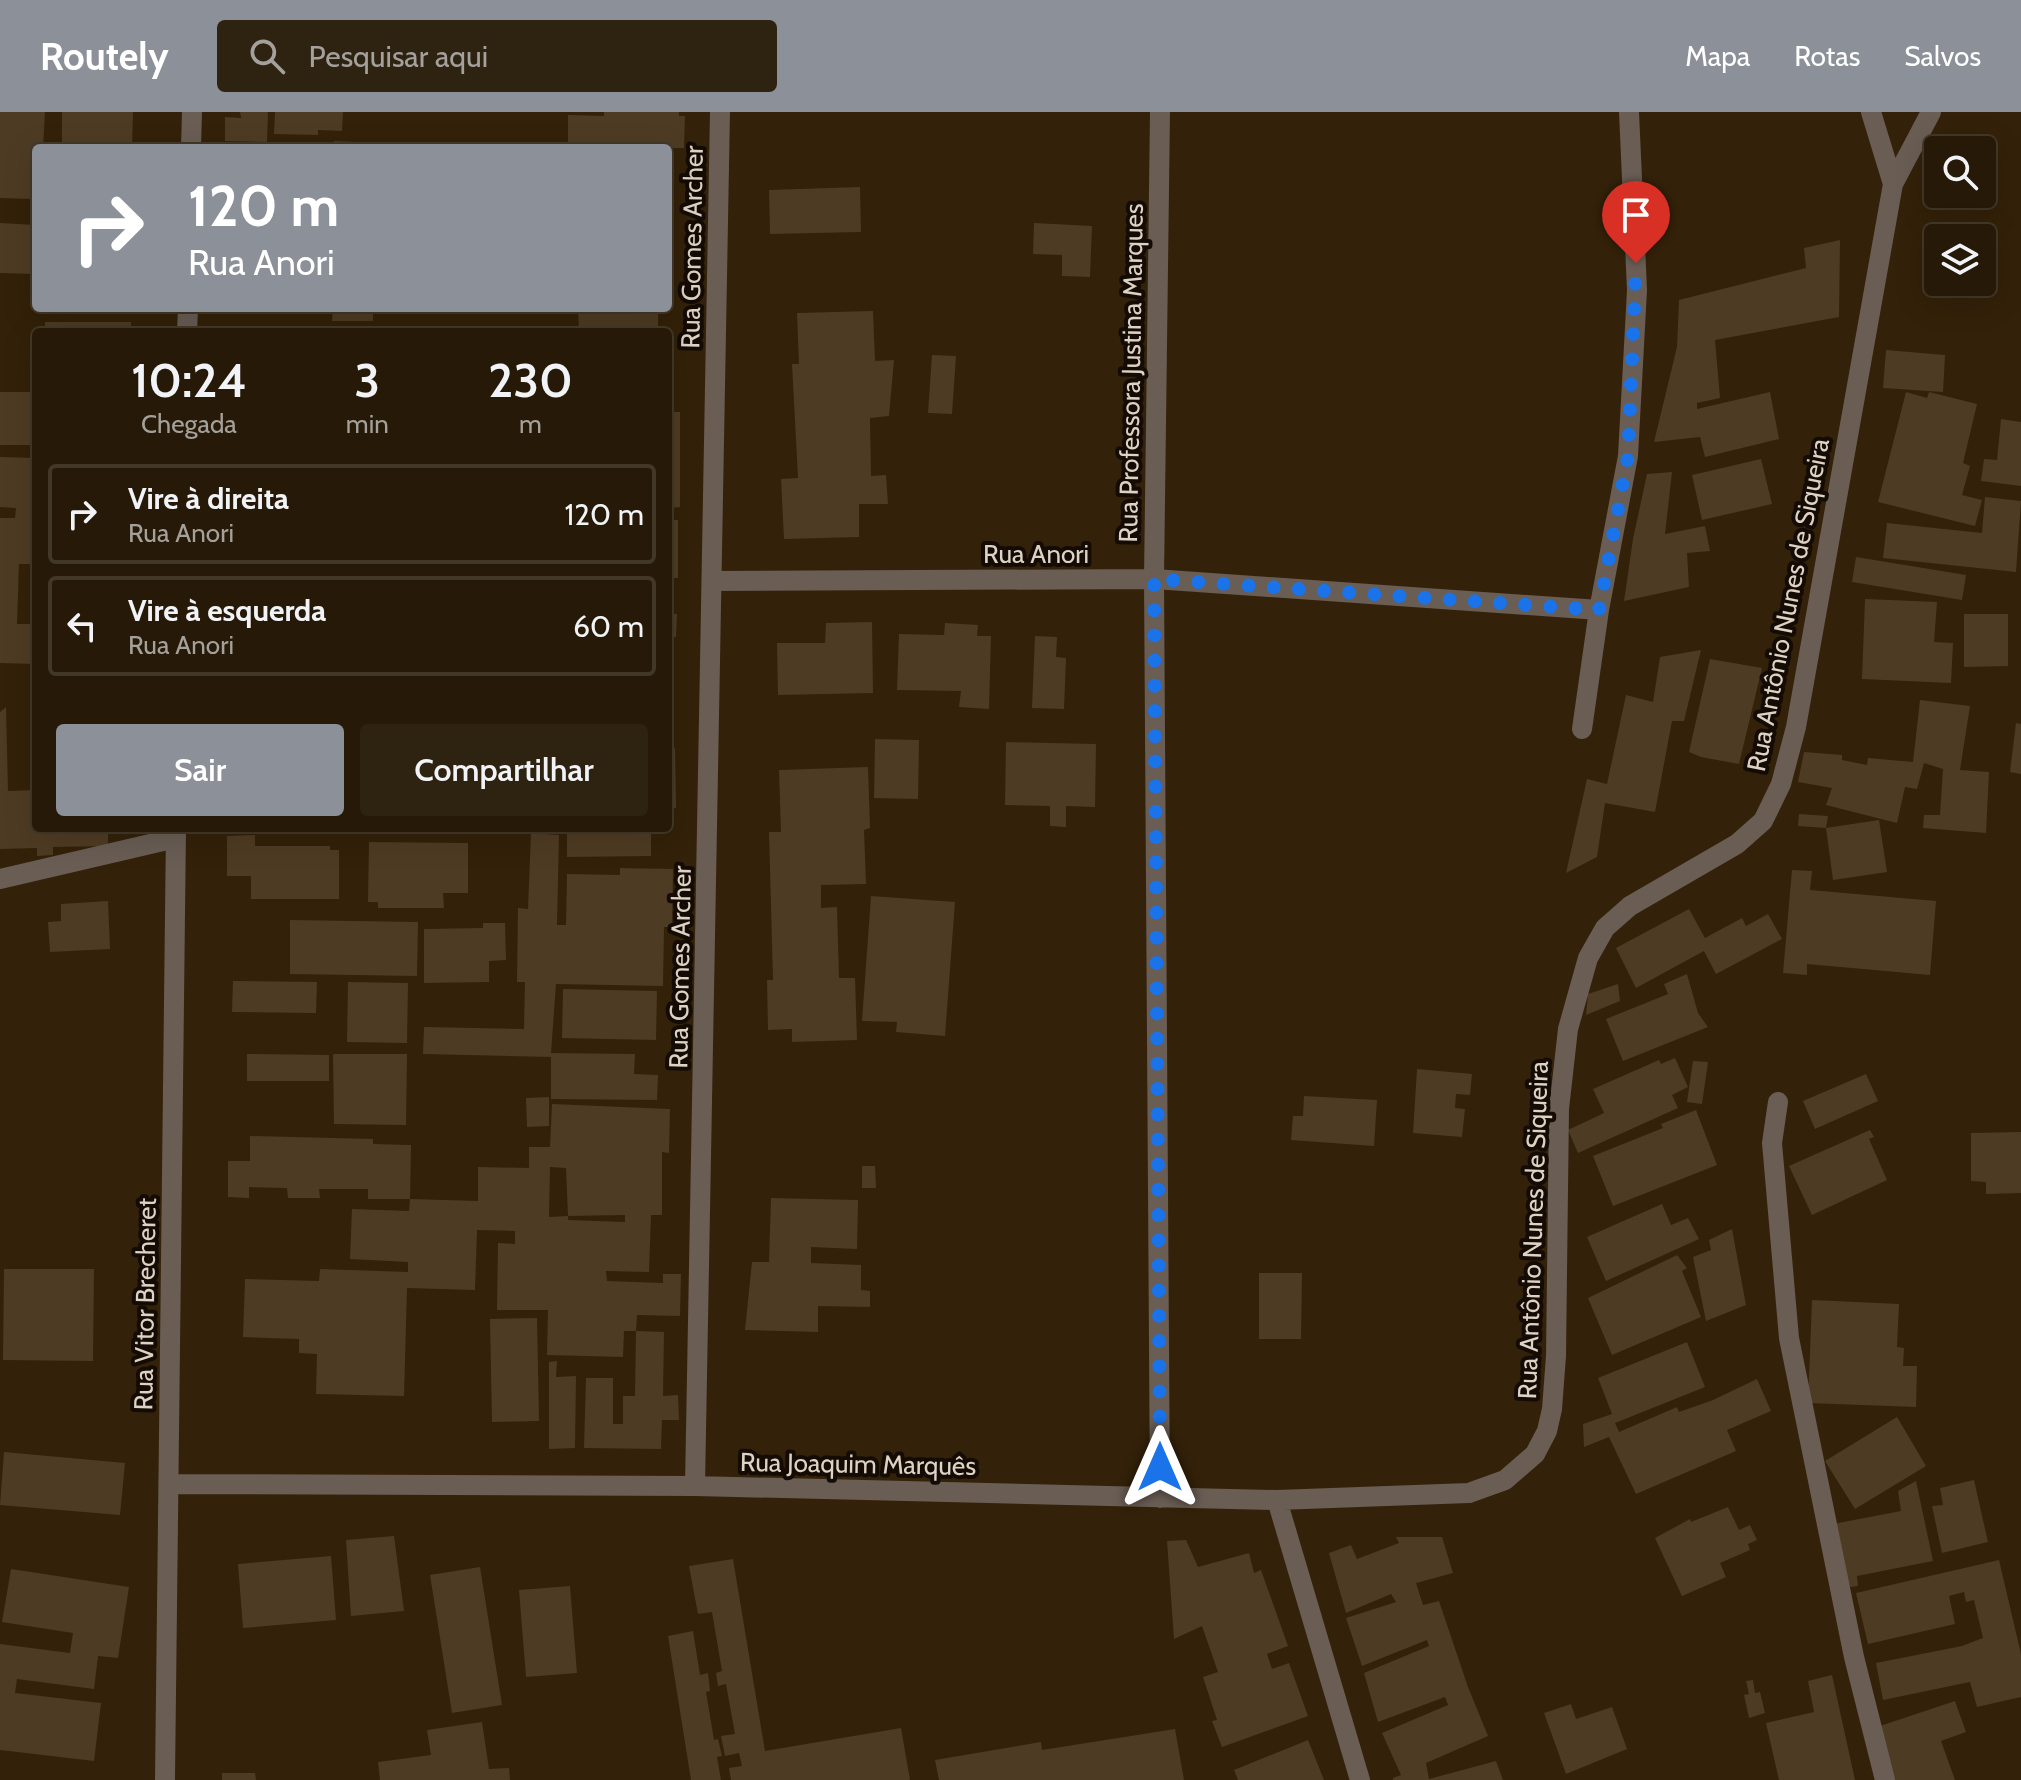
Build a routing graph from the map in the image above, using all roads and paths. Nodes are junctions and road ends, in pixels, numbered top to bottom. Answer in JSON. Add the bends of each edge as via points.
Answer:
{"nodes":[{"id":1,"x":192,"y":112,"type":"edge"},
{"id":2,"x":720,"y":112,"type":"edge"},
{"id":3,"x":1160,"y":112,"type":"edge"},
{"id":4,"x":1629,"y":112,"type":"edge"},
{"id":5,"x":1871,"y":112,"type":"edge"},
{"id":6,"x":1931,"y":112,"type":"edge"},
{"id":7,"x":191,"y":144,"type":"edge"},
{"id":8,"x":1893,"y":184,"type":"junction"},
{"id":9,"x":1154,"y":579,"type":"junction"},
{"id":10,"x":713,"y":581,"type":"junction"},
{"id":11,"x":1599,"y":610,"type":"junction"},
{"id":12,"x":1582,"y":729,"type":"dead end"},
{"id":13,"x":176,"y":833,"type":"edge"},
{"id":14,"x":0,"y":879,"type":"edge"},
{"id":15,"x":1778,"y":1102,"type":"dead end"},
{"id":16,"x":1535,"y":1454,"type":"joint"},
{"id":17,"x":169,"y":1484,"type":"junction"},
{"id":18,"x":695,"y":1486,"type":"junction"},
{"id":19,"x":1160,"y":1498,"type":"junction"},
{"id":20,"x":1277,"y":1500,"type":"junction"},
{"id":21,"x":165,"y":1780,"type":"edge"},
{"id":22,"x":1360,"y":1780,"type":"edge"},
{"id":23,"x":1885,"y":1780,"type":"edge"}],
"edges":[{"from":1,"to":7,"type":"street"},
{"from":2,"to":10,"type":"street","name":"Rua Gomes Archer"},
{"from":3,"to":9,"type":"street","name":"Rua Professora Justina Marques"},
{"from":4,"to":11,"type":"street","via":[[1637,290],[1628,456]]},
{"from":5,"to":8,"type":"street"},
{"from":6,"to":8,"type":"street","name":"Rua Antônio Nunes de Siqueira"},
{"from":8,"to":16,"type":"street","name":"Rua Antônio Nunes de Siqueira","via":[[1796,727],[1781,784],[1763,821],[1737,844],[1630,906],[1605,928],[1588,958],[1568,1029],[1559,1109],[1556,1356],[1552,1409]]},
{"from":9,"to":10,"type":"street","name":"Rua Anori"},
{"from":9,"to":11,"type":"street","name":"Rua Anori"},
{"from":9,"to":19,"type":"street","name":"Rua Professora Justina Marques"},
{"from":10,"to":18,"type":"street","name":"Rua Gomes Archer"},
{"from":11,"to":12,"type":"street"},
{"from":13,"to":14,"type":"street"},
{"from":13,"to":17,"type":"street","name":"Rua Vitor Brecheret"},
{"from":15,"to":23,"type":"street","via":[[1772,1143],[1789,1338],[1854,1657]]},
{"from":16,"to":20,"type":"street","name":"Rua Joaquim Marquês","via":[[1505,1480],[1469,1493]]},
{"from":17,"to":18,"type":"street","name":"Rua Joaquim Marquês"},
{"from":17,"to":21,"type":"street","name":"Rua Vitor Brecheret"},
{"from":18,"to":19,"type":"street","name":"Rua Joaquim Marquês"},
{"from":19,"to":20,"type":"street","name":"Rua Joaquim Marquês"},
{"from":20,"to":22,"type":"street"}]}
